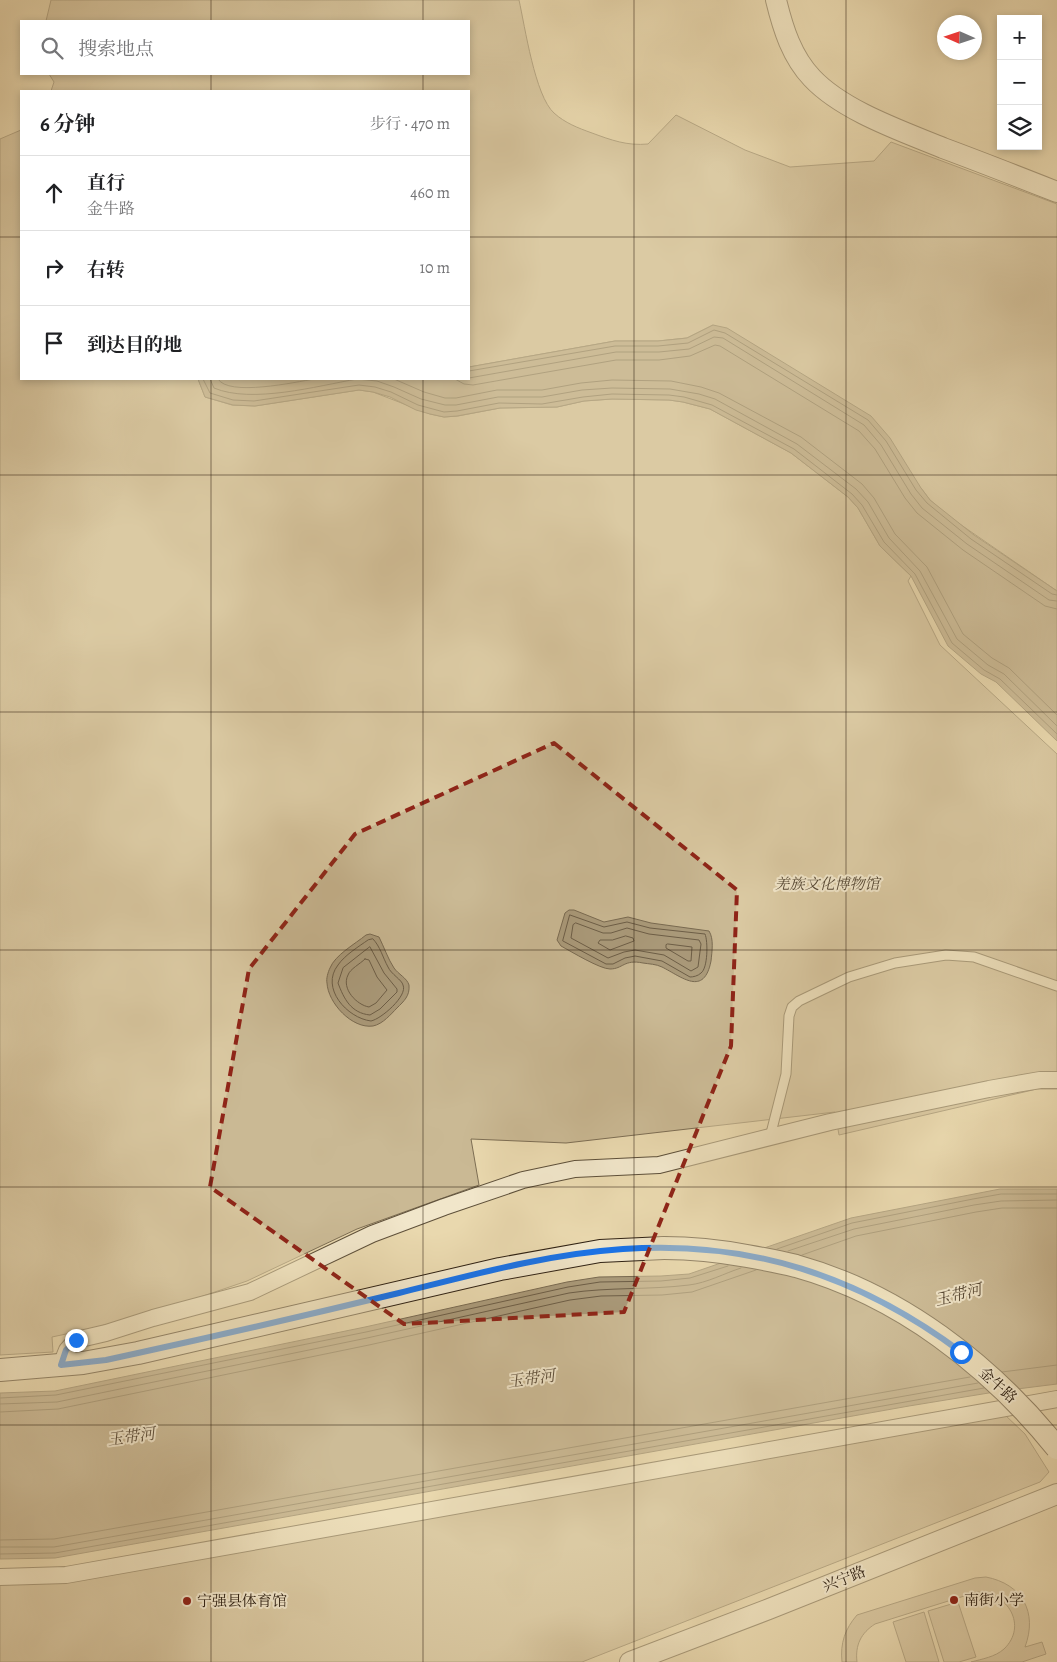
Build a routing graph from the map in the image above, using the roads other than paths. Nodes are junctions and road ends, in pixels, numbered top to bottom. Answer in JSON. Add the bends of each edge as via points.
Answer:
{"nodes":[{"id":1,"x":776,"y":0,"type":"edge"},
{"id":2,"x":1057,"y":192,"type":"edge"},
{"id":3,"x":1057,"y":986,"type":"edge"},
{"id":4,"x":1057,"y":1080,"type":"edge"},
{"id":5,"x":770,"y":1137,"type":"junction"},
{"id":6,"x":61,"y":1365,"type":"junction"},
{"id":7,"x":0,"y":1370,"type":"edge"},
{"id":8,"x":1057,"y":1398,"type":"edge"},
{"id":9,"x":1057,"y":1448,"type":"edge"},
{"id":10,"x":1057,"y":1494,"type":"edge"},
{"id":11,"x":0,"y":1577,"type":"edge"},
{"id":12,"x":630,"y":1662,"type":"edge"}],
"edges":[{"from":1,"to":2,"type":"street","via":[[792,50],[812,78],[831,94],[883,123]]},
{"from":3,"to":5,"type":"lane","via":[[974,956],[946,955],[894,963],[849,977],[799,1001],[789,1016],[786,1074]]},
{"from":4,"to":5,"type":"street","via":[[980,1091]]},
{"from":5,"to":6,"type":"street","via":[[659,1165],[575,1169],[523,1180],[372,1234],[250,1292],[76,1340],[66,1350]]},
{"from":6,"to":7,"type":"main road","name":"金牛路"},
{"from":6,"to":9,"type":"main road","name":"金牛路","bridge":true,"via":[[106,1360],[500,1269],[600,1251],[664,1248],[722,1252],[796,1266],[890,1305],[935,1333],[987,1374],[1024,1408]]},
{"from":8,"to":11,"type":"street","via":[[66,1575]]},
{"from":10,"to":12,"type":"street","name":"兴宁路","via":[[769,1610]]}]}
